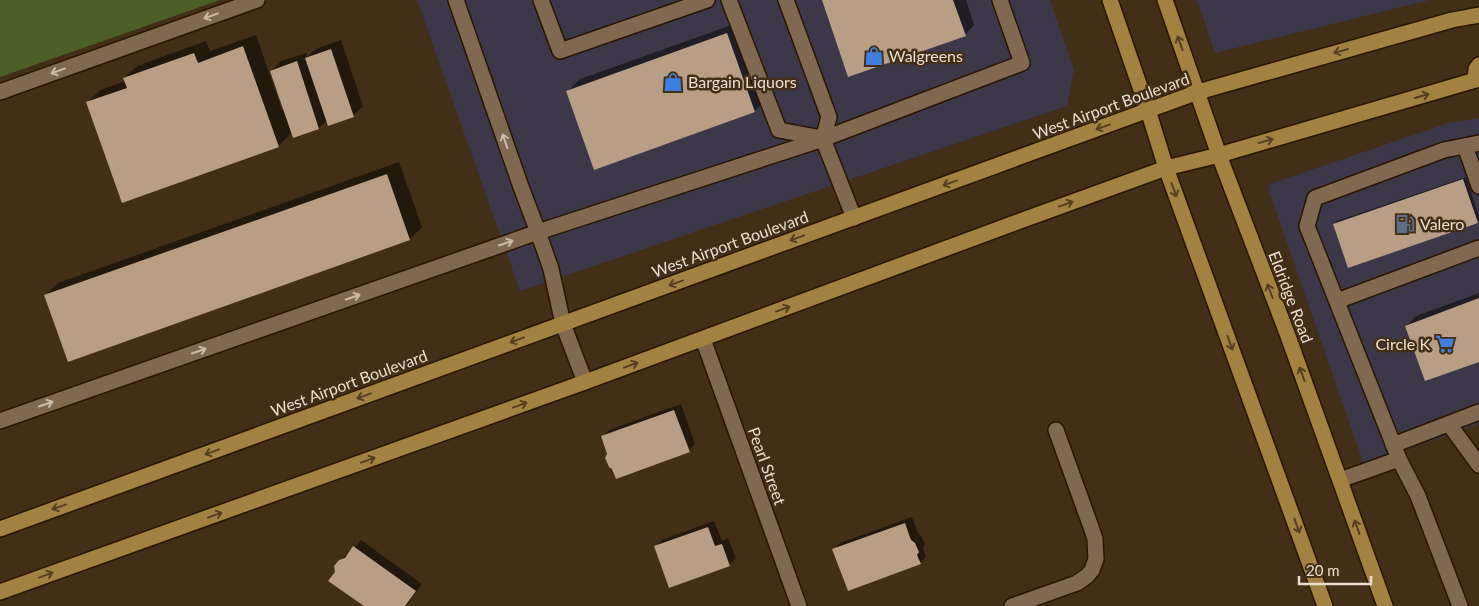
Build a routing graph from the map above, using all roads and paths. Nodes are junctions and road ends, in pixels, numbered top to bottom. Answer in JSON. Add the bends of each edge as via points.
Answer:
{"nodes":[{"id":1,"x":257,"y":0,"type":"edge"},
{"id":2,"x":456,"y":0,"type":"edge"},
{"id":3,"x":541,"y":0,"type":"edge"},
{"id":4,"x":706,"y":0,"type":"edge"},
{"id":5,"x":729,"y":0,"type":"edge"},
{"id":6,"x":786,"y":0,"type":"edge"},
{"id":7,"x":1000,"y":0,"type":"edge"},
{"id":8,"x":1110,"y":0,"type":"edge"},
{"id":9,"x":1165,"y":0,"type":"edge"},
{"id":10,"x":1479,"y":15,"type":"edge"},
{"id":11,"x":1479,"y":65,"type":"edge"},
{"id":12,"x":1477,"y":79,"type":"edge"},
{"id":13,"x":0,"y":92,"type":"edge"},
{"id":14,"x":1198,"y":92,"type":"junction"},
{"id":15,"x":1148,"y":110,"type":"junction"},
{"id":16,"x":823,"y":139,"type":"junction"},
{"id":17,"x":1472,"y":145,"type":"edge"},
{"id":18,"x":1219,"y":155,"type":"junction"},
{"id":19,"x":1166,"y":168,"type":"junction"},
{"id":20,"x":1479,"y":186,"type":"edge"},
{"id":21,"x":854,"y":218,"type":"junction"},
{"id":22,"x":538,"y":232,"type":"junction"},
{"id":23,"x":1479,"y":248,"type":"edge"},
{"id":24,"x":1337,"y":301,"type":"junction"},
{"id":25,"x":563,"y":324,"type":"junction"},
{"id":26,"x":703,"y":338,"type":"junction"},
{"id":27,"x":585,"y":382,"type":"junction"},
{"id":28,"x":1479,"y":412,"type":"edge"},
{"id":29,"x":0,"y":421,"type":"edge"},
{"id":30,"x":1449,"y":424,"type":"junction"},
{"id":31,"x":1056,"y":430,"type":"dead end"},
{"id":32,"x":1394,"y":445,"type":"junction"},
{"id":33,"x":1399,"y":460,"type":"junction"},
{"id":34,"x":1477,"y":460,"type":"edge"},
{"id":35,"x":1340,"y":480,"type":"junction"},
{"id":36,"x":0,"y":529,"type":"edge"},
{"id":37,"x":0,"y":592,"type":"edge"},
{"id":38,"x":799,"y":606,"type":"edge"},
{"id":39,"x":1012,"y":606,"type":"edge"},
{"id":40,"x":1325,"y":606,"type":"edge"},
{"id":41,"x":1385,"y":606,"type":"edge"},
{"id":42,"x":1460,"y":606,"type":"edge"}],
"edges":[{"from":1,"to":13,"type":"street","one_way":true},
{"from":22,"to":2,"type":"street","one_way":true},
{"from":3,"to":4,"type":"street","via":[[560,51]]},
{"from":5,"to":16,"type":"street","via":[[779,130]]},
{"from":6,"to":16,"type":"street","via":[[829,117]]},
{"from":7,"to":16,"type":"street","via":[[1022,63]]},
{"from":8,"to":15,"type":"main road"},
{"from":14,"to":9,"type":"main road","name":"Eldridge Road","one_way":true},
{"from":10,"to":14,"type":"main road","name":"West Airport Boulevard","one_way":true},
{"from":11,"to":12,"type":"main road"},
{"from":18,"to":12,"type":"main road","one_way":true},
{"from":14,"to":15,"type":"main road","name":"West Airport Boulevard"},
{"from":14,"to":18,"type":"main road","name":"Eldridge Road"},
{"from":15,"to":19,"type":"main road"},
{"from":15,"to":21,"type":"main road","name":"West Airport Boulevard","one_way":true},
{"from":16,"to":21,"type":"street"},
{"from":16,"to":22,"type":"street"},
{"from":17,"to":20,"type":"street"},
{"from":17,"to":24,"type":"street","via":[[1444,150],[1315,198],[1308,226]]},
{"from":18,"to":19,"type":"main road"},
{"from":35,"to":18,"type":"main road","name":"Eldridge Road","one_way":true},
{"from":26,"to":19,"type":"main road","one_way":true},
{"from":19,"to":40,"type":"main road","one_way":true},
{"from":21,"to":25,"type":"main road","name":"West Airport Boulevard","one_way":true},
{"from":22,"to":25,"type":"street","via":[[551,269]]},
{"from":29,"to":22,"type":"street","one_way":true},
{"from":23,"to":24,"type":"street"},
{"from":24,"to":32,"type":"street"},
{"from":25,"to":27,"type":"street"},
{"from":25,"to":36,"type":"main road","name":"West Airport Boulevard","one_way":true},
{"from":27,"to":26,"type":"main road","one_way":true},
{"from":26,"to":38,"type":"street","name":"Pearl Street"},
{"from":37,"to":27,"type":"main road","one_way":true},
{"from":28,"to":30,"type":"street"},
{"from":30,"to":32,"type":"street"},
{"from":30,"to":34,"type":"street"},
{"from":31,"to":39,"type":"street","via":[[1095,539],[1096,558],[1092,570],[1077,583]]},
{"from":32,"to":33,"type":"street"},
{"from":33,"to":35,"type":"street"},
{"from":33,"to":42,"type":"street","via":[[1418,496]]},
{"from":41,"to":35,"type":"main road","name":"Eldridge Road","one_way":true}]}
